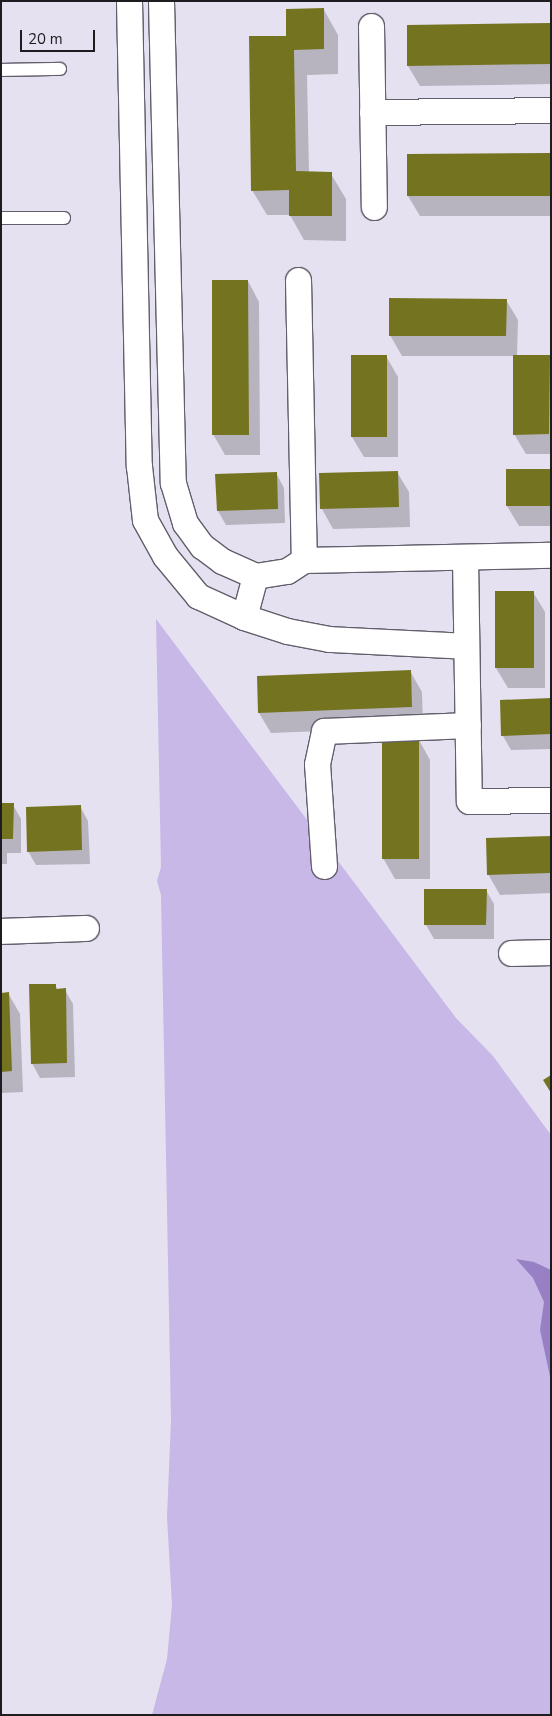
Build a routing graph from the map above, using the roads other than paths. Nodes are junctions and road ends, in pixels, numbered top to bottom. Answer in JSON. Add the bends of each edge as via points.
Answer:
{"nodes":[{"id":1,"x":129,"y":1,"type":"edge"},
{"id":2,"x":162,"y":1,"type":"edge"},
{"id":3,"x":371,"y":26,"type":"dead end"},
{"id":4,"x":60,"y":68,"type":"dead end"},
{"id":5,"x":1,"y":70,"type":"edge"},
{"id":6,"x":551,"y":110,"type":"edge"},
{"id":7,"x":372,"y":112,"type":"junction"},
{"id":8,"x":374,"y":207,"type":"dead end"},
{"id":9,"x":1,"y":218,"type":"edge"},
{"id":10,"x":64,"y":218,"type":"dead end"},
{"id":11,"x":298,"y":280,"type":"dead end"},
{"id":12,"x":551,"y":555,"type":"edge"},
{"id":13,"x":465,"y":557,"type":"junction"},
{"id":14,"x":304,"y":560,"type":"junction"},
{"id":15,"x":255,"y":576,"type":"junction"},
{"id":16,"x":244,"y":617,"type":"junction"},
{"id":17,"x":466,"y":646,"type":"junction"},
{"id":18,"x":468,"y":725,"type":"junction"},
{"id":19,"x":551,"y":800,"type":"edge"},
{"id":20,"x":324,"y":866,"type":"dead end"},
{"id":21,"x":86,"y":928,"type":"dead end"},
{"id":22,"x":1,"y":931,"type":"edge"},
{"id":23,"x":511,"y":952,"type":"dead end"},
{"id":24,"x":551,"y":952,"type":"edge"}],
"edges":[{"from":1,"to":16,"type":"street","via":[[139,466],[145,520],[165,556],[198,596]]},
{"from":2,"to":15,"type":"street","via":[[173,484],[185,523],[202,546],[222,561]]},
{"from":3,"to":7,"type":"street"},
{"from":4,"to":5,"type":"lane"},
{"from":6,"to":7,"type":"street"},
{"from":7,"to":8,"type":"street"},
{"from":9,"to":10,"type":"lane"},
{"from":11,"to":14,"type":"street"},
{"from":12,"to":13,"type":"street"},
{"from":13,"to":14,"type":"street"},
{"from":13,"to":17,"type":"street"},
{"from":14,"to":15,"type":"street","via":[[287,571]]},
{"from":15,"to":16,"type":"street"},
{"from":16,"to":17,"type":"street","via":[[287,632],[329,640]]},
{"from":17,"to":18,"type":"street"},
{"from":18,"to":19,"type":"street","via":[[469,801]]},
{"from":18,"to":20,"type":"street","via":[[324,731],[317,764]]},
{"from":21,"to":22,"type":"street"},
{"from":23,"to":24,"type":"street"}]}
